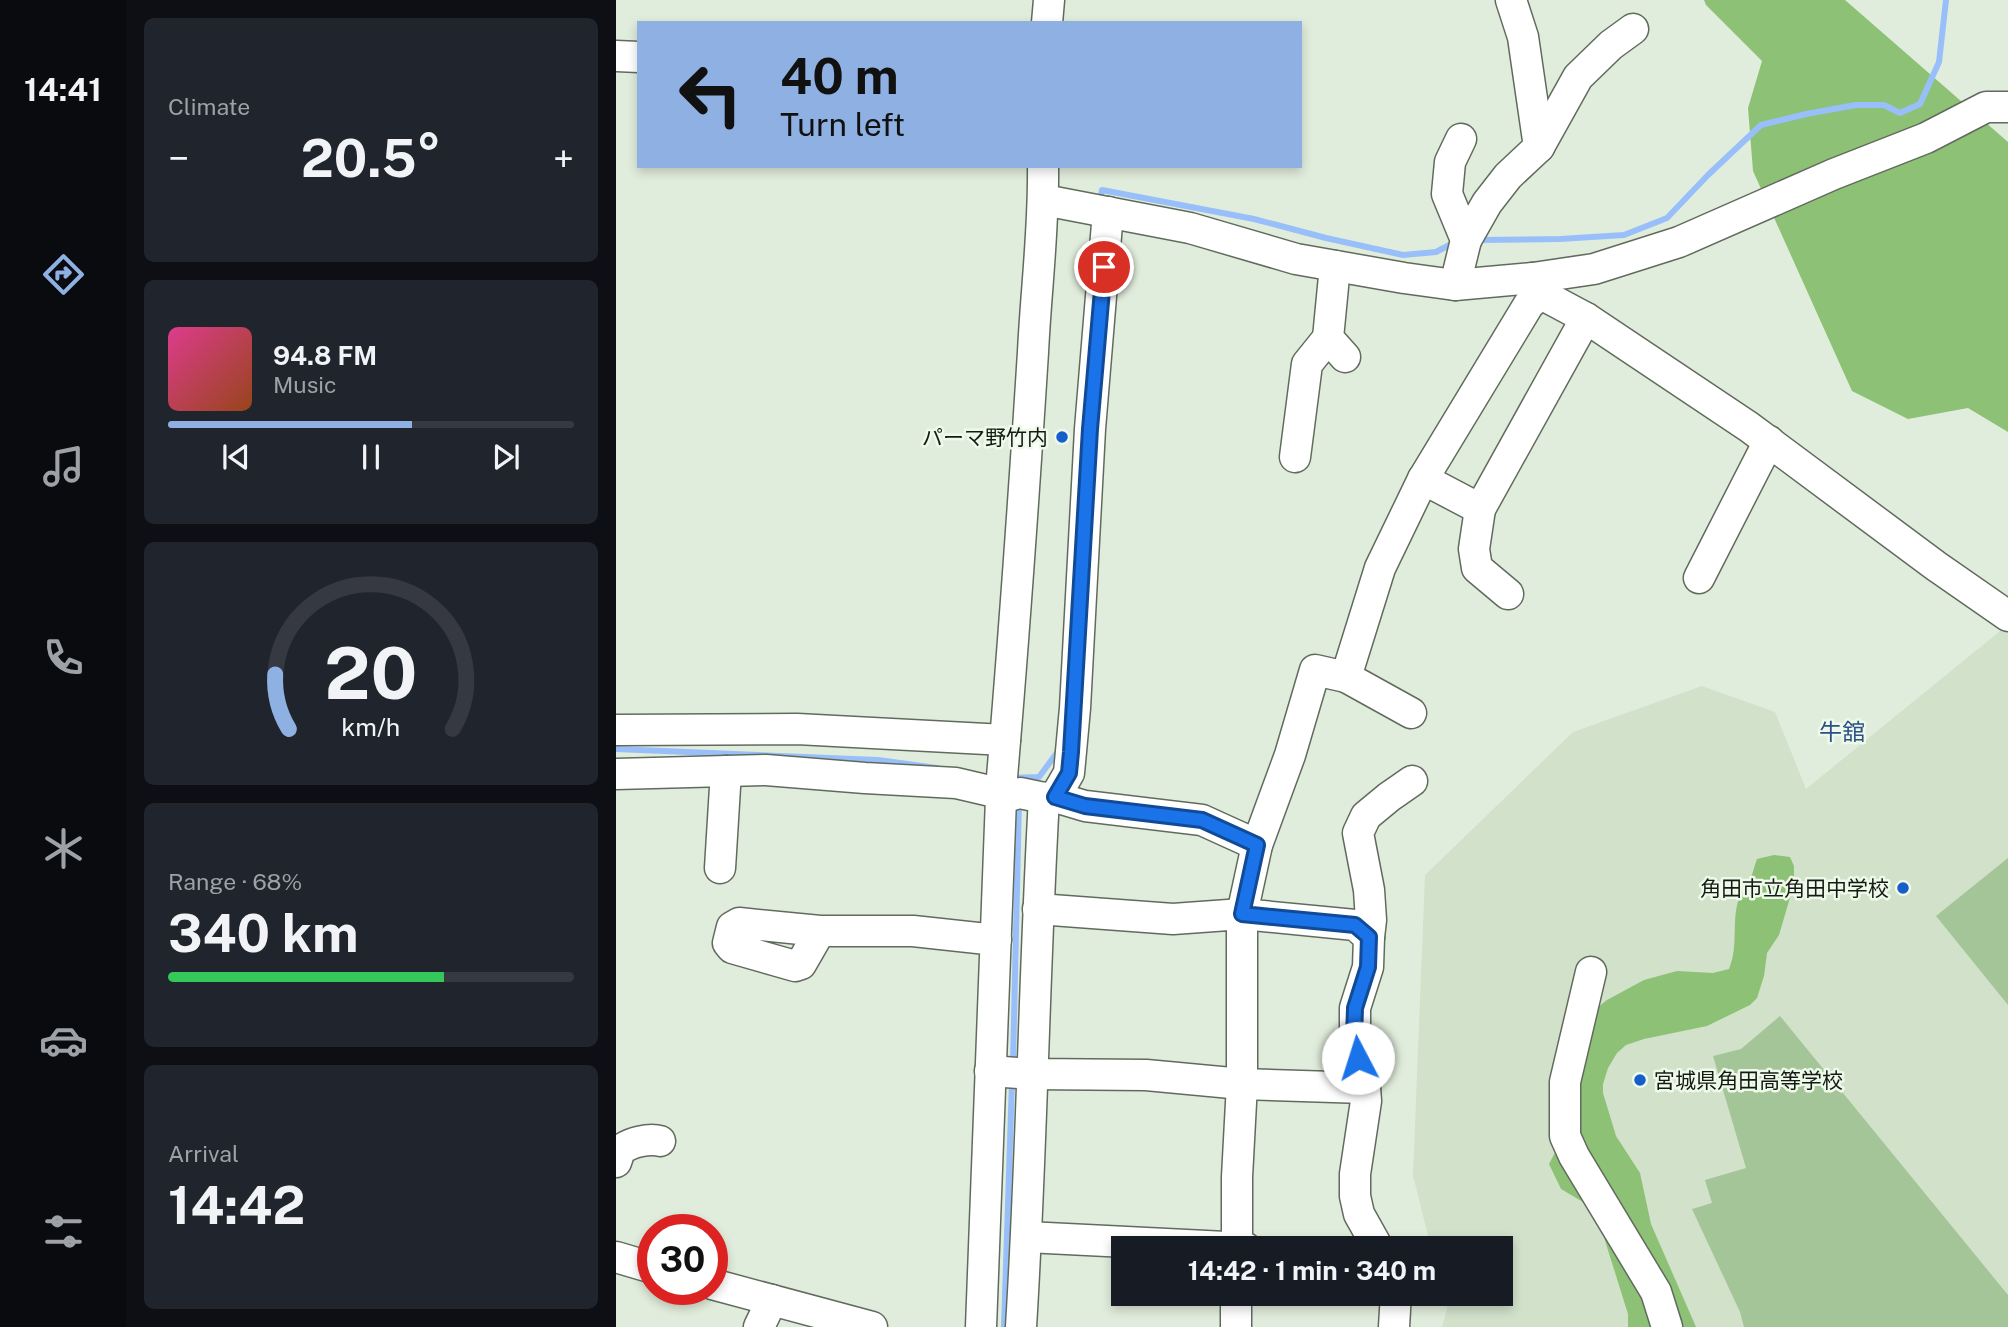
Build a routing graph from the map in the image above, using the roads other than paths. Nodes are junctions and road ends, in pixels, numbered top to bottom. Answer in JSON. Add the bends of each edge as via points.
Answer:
{"nodes":[{"id":1,"x":1511,"y":0,"type":"edge"},
{"id":2,"x":1633,"y":29,"type":"dead end"},
{"id":3,"x":616,"y":56,"type":"edge"},
{"id":4,"x":637,"y":57,"type":"edge"},
{"id":5,"x":2008,"y":107,"type":"edge"},
{"id":6,"x":1461,"y":139,"type":"dead end"},
{"id":7,"x":1539,"y":147,"type":"junction"},
{"id":8,"x":1044,"y":168,"type":"edge"},
{"id":9,"x":1044,"y":200,"type":"junction"},
{"id":10,"x":1108,"y":212,"type":"junction"},
{"id":11,"x":1466,"y":240,"type":"junction"},
{"id":12,"x":1335,"y":265,"type":"junction"},
{"id":13,"x":1455,"y":285,"type":"junction"},
{"id":14,"x":1537,"y":286,"type":"junction"},
{"id":15,"x":1586,"y":318,"type":"junction"},
{"id":16,"x":1769,"y":441,"type":"junction"},
{"id":17,"x":1295,"y":457,"type":"dead end"},
{"id":18,"x":1423,"y":479,"type":"junction"},
{"id":19,"x":1480,"y":509,"type":"junction"},
{"id":20,"x":1699,"y":578,"type":"dead end"},
{"id":21,"x":1508,"y":594,"type":"dead end"},
{"id":22,"x":2008,"y":616,"type":"edge"},
{"id":23,"x":1346,"y":677,"type":"junction"},
{"id":24,"x":1411,"y":713,"type":"dead end"},
{"id":25,"x":616,"y":730,"type":"edge"},
{"id":26,"x":1005,"y":740,"type":"junction"},
{"id":27,"x":726,"y":771,"type":"junction"},
{"id":28,"x":616,"y":774,"type":"edge"},
{"id":29,"x":1412,"y":781,"type":"dead end"},
{"id":30,"x":1002,"y":796,"type":"junction"},
{"id":31,"x":1049,"y":797,"type":"junction"},
{"id":32,"x":1257,"y":845,"type":"junction"},
{"id":33,"x":720,"y":868,"type":"dead end"},
{"id":34,"x":1038,"y":909,"type":"junction"},
{"id":35,"x":1242,"y":914,"type":"junction"},
{"id":36,"x":820,"y":931,"type":"dead end"},
{"id":37,"x":1369,"y":937,"type":"junction"},
{"id":38,"x":996,"y":940,"type":"junction"},
{"id":39,"x":1591,"y":972,"type":"dead end"},
{"id":40,"x":990,"y":1071,"type":"junction"},
{"id":41,"x":1031,"y":1074,"type":"junction"},
{"id":42,"x":1242,"y":1084,"type":"junction"},
{"id":43,"x":1365,"y":1088,"type":"junction"},
{"id":44,"x":660,"y":1141,"type":"dead end"},
{"id":45,"x":616,"y":1162,"type":"edge"},
{"id":46,"x":1237,"y":1236,"type":"edge"},
{"id":47,"x":1371,"y":1236,"type":"edge"},
{"id":48,"x":1027,"y":1237,"type":"junction"},
{"id":49,"x":1111,"y":1241,"type":"edge"},
{"id":50,"x":616,"y":1257,"type":"edge"},
{"id":51,"x":637,"y":1263,"type":"edge"},
{"id":52,"x":728,"y":1288,"type":"edge"},
{"id":53,"x":772,"y":1300,"type":"junction"},
{"id":54,"x":1236,"y":1306,"type":"edge"},
{"id":55,"x":1395,"y":1306,"type":"edge"},
{"id":56,"x":759,"y":1327,"type":"edge"},
{"id":57,"x":872,"y":1327,"type":"edge"},
{"id":58,"x":981,"y":1327,"type":"edge"},
{"id":59,"x":1021,"y":1327,"type":"edge"},
{"id":60,"x":1236,"y":1327,"type":"edge"},
{"id":61,"x":1394,"y":1327,"type":"edge"},
{"id":62,"x":1667,"y":1327,"type":"edge"}],
"edges":[{"from":1,"to":7,"type":"street","via":[[1523,37]]},
{"from":2,"to":7,"type":"street","via":[[1578,77]]},
{"from":3,"to":4,"type":"street"},
{"from":5,"to":14,"type":"street","via":[[1986,107],[1926,138],[1679,242]]},
{"from":6,"to":11,"type":"street","via":[[1450,162],[1447,194]]},
{"from":7,"to":11,"type":"street","via":[[1508,176]]},
{"from":8,"to":9,"type":"street"},
{"from":9,"to":10,"type":"street"},
{"from":9,"to":26,"type":"street"},
{"from":10,"to":12,"type":"street"},
{"from":10,"to":31,"type":"street","via":[[1069,773]]},
{"from":11,"to":13,"type":"street"},
{"from":12,"to":13,"type":"street"},
{"from":12,"to":17,"type":"street","via":[[1336,348],[1307,363]]},
{"from":13,"to":14,"type":"street"},
{"from":14,"to":15,"type":"street"},
{"from":14,"to":18,"type":"street"},
{"from":15,"to":16,"type":"street"},
{"from":15,"to":19,"type":"street"},
{"from":16,"to":20,"type":"street"},
{"from":16,"to":22,"type":"street"},
{"from":18,"to":19,"type":"street"},
{"from":18,"to":23,"type":"street","via":[[1380,568]]},
{"from":19,"to":21,"type":"street","via":[[1474,549],[1477,568]]},
{"from":23,"to":24,"type":"street"},
{"from":23,"to":32,"type":"street","via":[[1315,670]]},
{"from":25,"to":26,"type":"street","via":[[797,729]]},
{"from":26,"to":30,"type":"street"},
{"from":27,"to":28,"type":"street"},
{"from":27,"to":30,"type":"street","via":[[956,783]]},
{"from":27,"to":33,"type":"street"},
{"from":29,"to":37,"type":"street","via":[[1366,816],[1358,832],[1369,890]]},
{"from":30,"to":31,"type":"street"},
{"from":30,"to":38,"type":"street"},
{"from":31,"to":32,"type":"street","via":[[1085,806],[1202,820]]},
{"from":31,"to":34,"type":"street"},
{"from":32,"to":35,"type":"street"},
{"from":34,"to":35,"type":"street","via":[[1173,919]]},
{"from":34,"to":41,"type":"street"},
{"from":35,"to":37,"type":"street","via":[[1355,925]]},
{"from":35,"to":42,"type":"street"},
{"from":36,"to":38,"type":"street","via":[[913,931]]},
{"from":37,"to":43,"type":"street","via":[[1354,1038]]},
{"from":38,"to":40,"type":"street"},
{"from":39,"to":62,"type":"street","via":[[1565,1082],[1565,1136],[1656,1292]]},
{"from":40,"to":41,"type":"street"},
{"from":40,"to":58,"type":"street"},
{"from":41,"to":42,"type":"street","via":[[1146,1075]]},
{"from":41,"to":48,"type":"street"},
{"from":42,"to":43,"type":"street"},
{"from":42,"to":46,"type":"street"},
{"from":43,"to":47,"type":"street","via":[[1354,1174],[1359,1214]]},
{"from":44,"to":45,"type":"street","via":[[628,1146]]},
{"from":48,"to":49,"type":"street"},
{"from":48,"to":59,"type":"street"},
{"from":50,"to":51,"type":"street"},
{"from":52,"to":53,"type":"street"},
{"from":53,"to":56,"type":"street"},
{"from":53,"to":57,"type":"street"},
{"from":54,"to":60,"type":"street"},
{"from":55,"to":61,"type":"street"}]}
